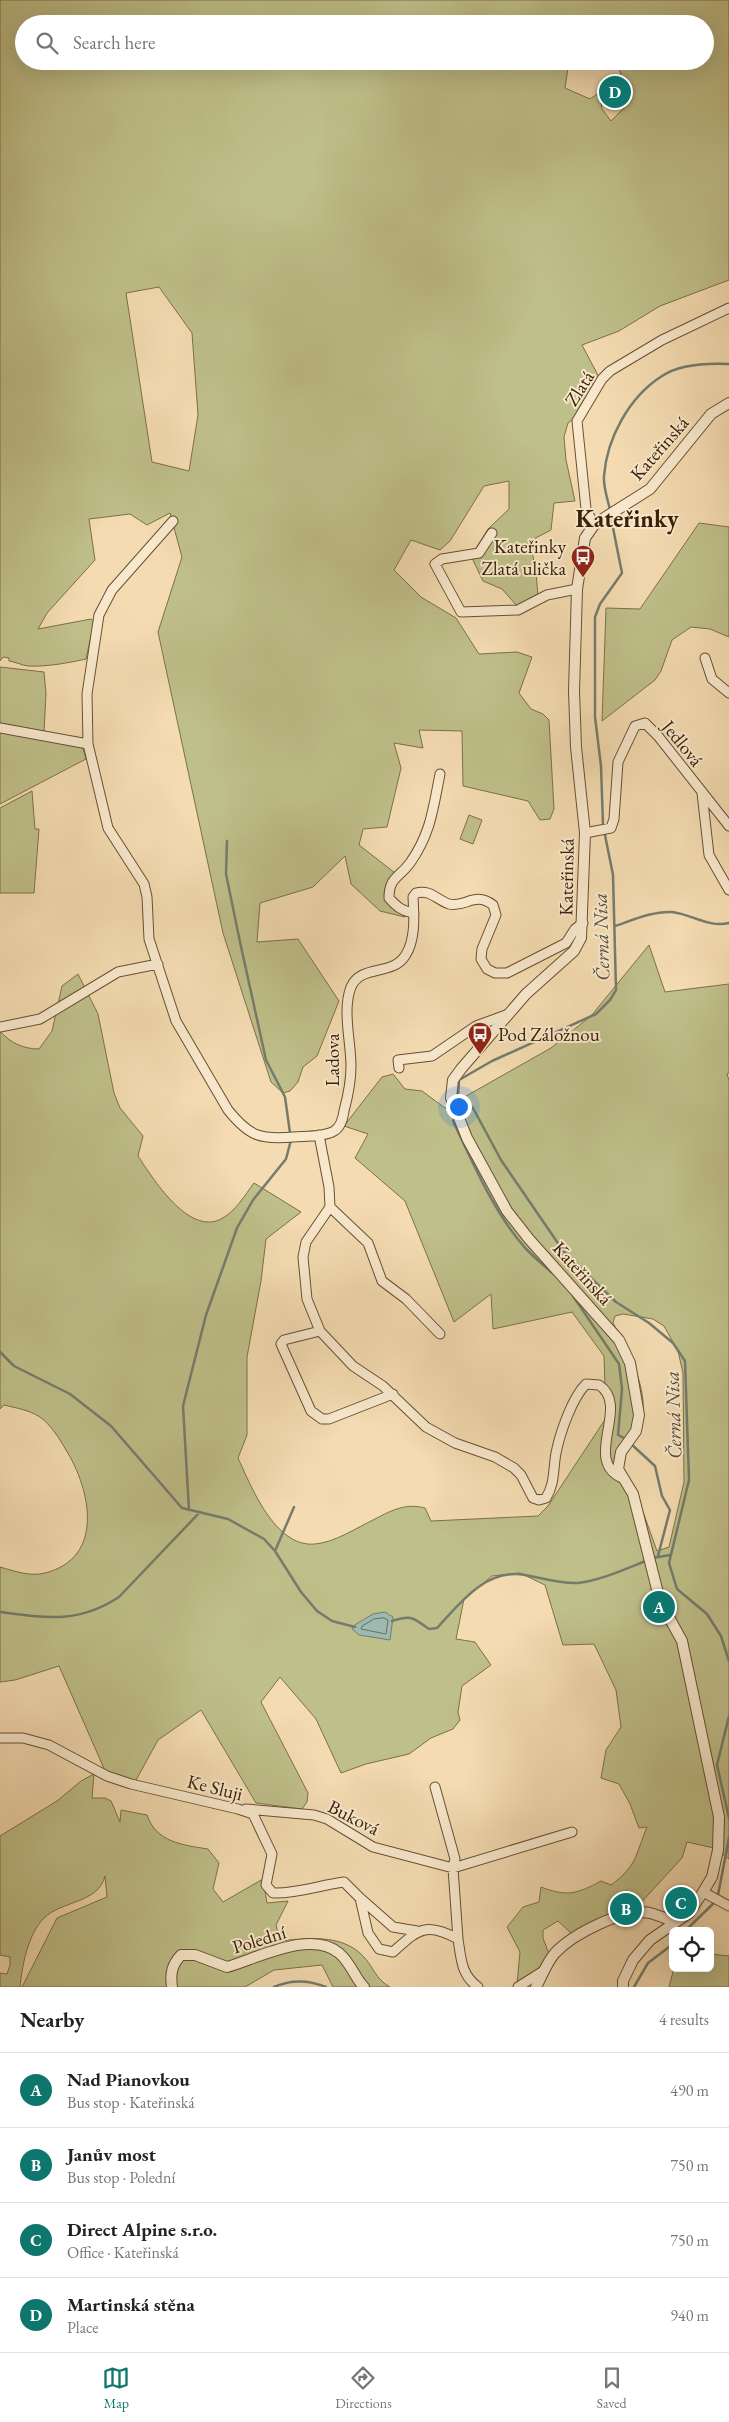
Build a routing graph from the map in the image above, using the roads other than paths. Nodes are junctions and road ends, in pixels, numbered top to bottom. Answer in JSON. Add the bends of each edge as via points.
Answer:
{"nodes":[{"id":1,"x":729,"y":308,"type":"edge"},
{"id":2,"x":729,"y":403,"type":"edge"},
{"id":3,"x":173,"y":521,"type":"dead end"},
{"id":4,"x":594,"y":525,"type":"junction"},
{"id":5,"x":492,"y":533,"type":"dead end"},
{"id":6,"x":577,"y":589,"type":"junction"},
{"id":7,"x":705,"y":658,"type":"dead end"},
{"id":8,"x":729,"y":693,"type":"edge"},
{"id":9,"x":0,"y":728,"type":"edge"},
{"id":10,"x":88,"y":744,"type":"junction"},
{"id":11,"x":440,"y":774,"type":"dead end"},
{"id":12,"x":702,"y":792,"type":"junction"},
{"id":13,"x":729,"y":826,"type":"edge"},
{"id":14,"x":590,"y":832,"type":"junction"},
{"id":15,"x":729,"y":890,"type":"edge"},
{"id":16,"x":414,"y":914,"type":"junction"},
{"id":17,"x":583,"y":923,"type":"junction"},
{"id":18,"x":158,"y":964,"type":"junction"},
{"id":19,"x":506,"y":1015,"type":"junction"},
{"id":20,"x":0,"y":1027,"type":"edge"},
{"id":21,"x":399,"y":1068,"type":"dead end"},
{"id":22,"x":319,"y":1135,"type":"junction"},
{"id":23,"x":330,"y":1207,"type":"junction"},
{"id":24,"x":320,"y":1331,"type":"junction"},
{"id":25,"x":440,"y":1334,"type":"dead end"},
{"id":26,"x":393,"y":1394,"type":"junction"},
{"id":27,"x":622,"y":1478,"type":"junction"},
{"id":28,"x":0,"y":1738,"type":"edge"},
{"id":29,"x":435,"y":1787,"type":"dead end"},
{"id":30,"x":238,"y":1809,"type":"junction"},
{"id":31,"x":572,"y":1832,"type":"dead end"},
{"id":32,"x":453,"y":1868,"type":"junction"},
{"id":33,"x":708,"y":1895,"type":"junction"},
{"id":34,"x":360,"y":1898,"type":"junction"},
{"id":35,"x":726,"y":1905,"type":"edge"},
{"id":36,"x":675,"y":1922,"type":"junction"},
{"id":37,"x":417,"y":1931,"type":"junction"},
{"id":38,"x":458,"y":1939,"type":"junction"},
{"id":39,"x":546,"y":1970,"type":"junction"},
{"id":40,"x":172,"y":1987,"type":"edge"},
{"id":41,"x":364,"y":1987,"type":"edge"},
{"id":42,"x":478,"y":1987,"type":"edge"},
{"id":43,"x":518,"y":1987,"type":"edge"},
{"id":44,"x":536,"y":1987,"type":"edge"},
{"id":45,"x":623,"y":1987,"type":"edge"}],
"edges":[{"from":1,"to":4,"type":"street","name":"Zlatá","via":[[662,340],[602,379],[577,422],[586,509]]},
{"from":2,"to":4,"type":"street","name":"Kateřinská","via":[[711,414],[650,489]]},
{"from":3,"to":10,"type":"street","name":"Ladova","via":[[112,590],[99,616],[87,694]]},
{"from":4,"to":6,"type":"street","name":"Kateřinská","via":[[585,538]]},
{"from":5,"to":6,"type":"street","via":[[479,553],[442,559],[435,564],[460,612],[518,610],[547,595]]},
{"from":6,"to":14,"type":"street","name":"Kateřinská","via":[[576,747]]},
{"from":7,"to":8,"type":"street","via":[[712,679]]},
{"from":9,"to":10,"type":"street"},
{"from":10,"to":18,"type":"street","name":"Ladova","via":[[108,828],[144,884],[150,939]]},
{"from":11,"to":16,"type":"street","via":[[428,833],[409,865],[389,887],[389,898],[394,904],[402,911]]},
{"from":12,"to":13,"type":"street","name":"Jedlová"},
{"from":12,"to":14,"type":"street","name":"Jedlová","via":[[645,723],[635,726],[618,762],[611,828]]},
{"from":12,"to":15,"type":"street","via":[[710,855]]},
{"from":14,"to":17,"type":"street","name":"Kateřinská"},
{"from":16,"to":17,"type":"street","name":"Ladova","via":[[413,897],[419,892],[430,893],[455,904],[473,899],[487,900],[493,905],[496,915],[481,959],[487,969],[495,973],[507,973],[566,943]]},
{"from":16,"to":22,"type":"street","name":"Ladova","via":[[412,939],[405,956],[389,968],[361,975],[351,987],[348,1001],[351,1080],[348,1095],[338,1128]]},
{"from":17,"to":19,"type":"street","name":"Kateřinská","via":[[582,938],[574,951]]},
{"from":18,"to":20,"type":"street","via":[[118,972],[40,1019]]},
{"from":18,"to":22,"type":"street","name":"Ladova","via":[[182,1034],[228,1110],[252,1134],[271,1139]]},
{"from":19,"to":21,"type":"street","via":[[476,1026],[432,1056],[398,1060]]},
{"from":19,"to":27,"type":"street","name":"Kateřinská","via":[[453,1080],[451,1098],[467,1138],[507,1211],[619,1340],[630,1363],[639,1415],[636,1431],[618,1461]]},
{"from":22,"to":23,"type":"street"},
{"from":23,"to":24,"type":"street","via":[[306,1242],[303,1257],[307,1299]]},
{"from":23,"to":25,"type":"street","via":[[368,1243],[382,1281],[406,1299]]},
{"from":24,"to":26,"type":"street","via":[[353,1366]]},
{"from":24,"to":26,"type":"street","via":[[284,1340],[281,1344],[311,1411],[322,1419],[328,1419]]},
{"from":26,"to":27,"type":"street","via":[[426,1427],[455,1443],[495,1456],[514,1468],[533,1498],[539,1500],[546,1498],[550,1491],[559,1440],[579,1391],[586,1384],[600,1385],[612,1402],[606,1433],[608,1462],[613,1473]]},
{"from":27,"to":33,"type":"street","name":"Kateřinská","via":[[633,1494],[660,1601],[682,1641],[719,1817],[718,1850]]},
{"from":28,"to":30,"type":"street","name":"Ke Sluji","via":[[23,1738],[49,1745],[107,1776]]},
{"from":29,"to":32,"type":"street","via":[[453,1846]]},
{"from":30,"to":32,"type":"street","name":"Buková","via":[[314,1815],[327,1819],[373,1846]]},
{"from":30,"to":34,"type":"street","name":"Ke Sluji","via":[[253,1814],[272,1854],[266,1885],[274,1893],[288,1894],[344,1882]]},
{"from":31,"to":32,"type":"street"},
{"from":32,"to":38,"type":"street"},
{"from":33,"to":35,"type":"street"},
{"from":33,"to":36,"type":"street","name":"Kateřinská"},
{"from":34,"to":37,"type":"street","name":"Ke Sluji","via":[[393,1927]]},
{"from":34,"to":37,"type":"street","via":[[368,1933],[379,1949],[393,1952]]},
{"from":36,"to":39,"type":"street","via":[[649,1913],[630,1913],[603,1923],[573,1939],[554,1954]]},
{"from":36,"to":45,"type":"street","name":"Kateřinská","via":[[650,1940],[633,1960]]},
{"from":37,"to":38,"type":"street","name":"Ke Sluji","via":[[441,1930]]},
{"from":38,"to":42,"type":"street","via":[[462,1969]]},
{"from":39,"to":43,"type":"street"},
{"from":39,"to":44,"type":"street"},
{"from":40,"to":41,"type":"street","name":"Polední","via":[[170,1975],[173,1964],[182,1955],[195,1955],[227,1967],[263,1953],[294,1946],[320,1945],[338,1951]]}]}
